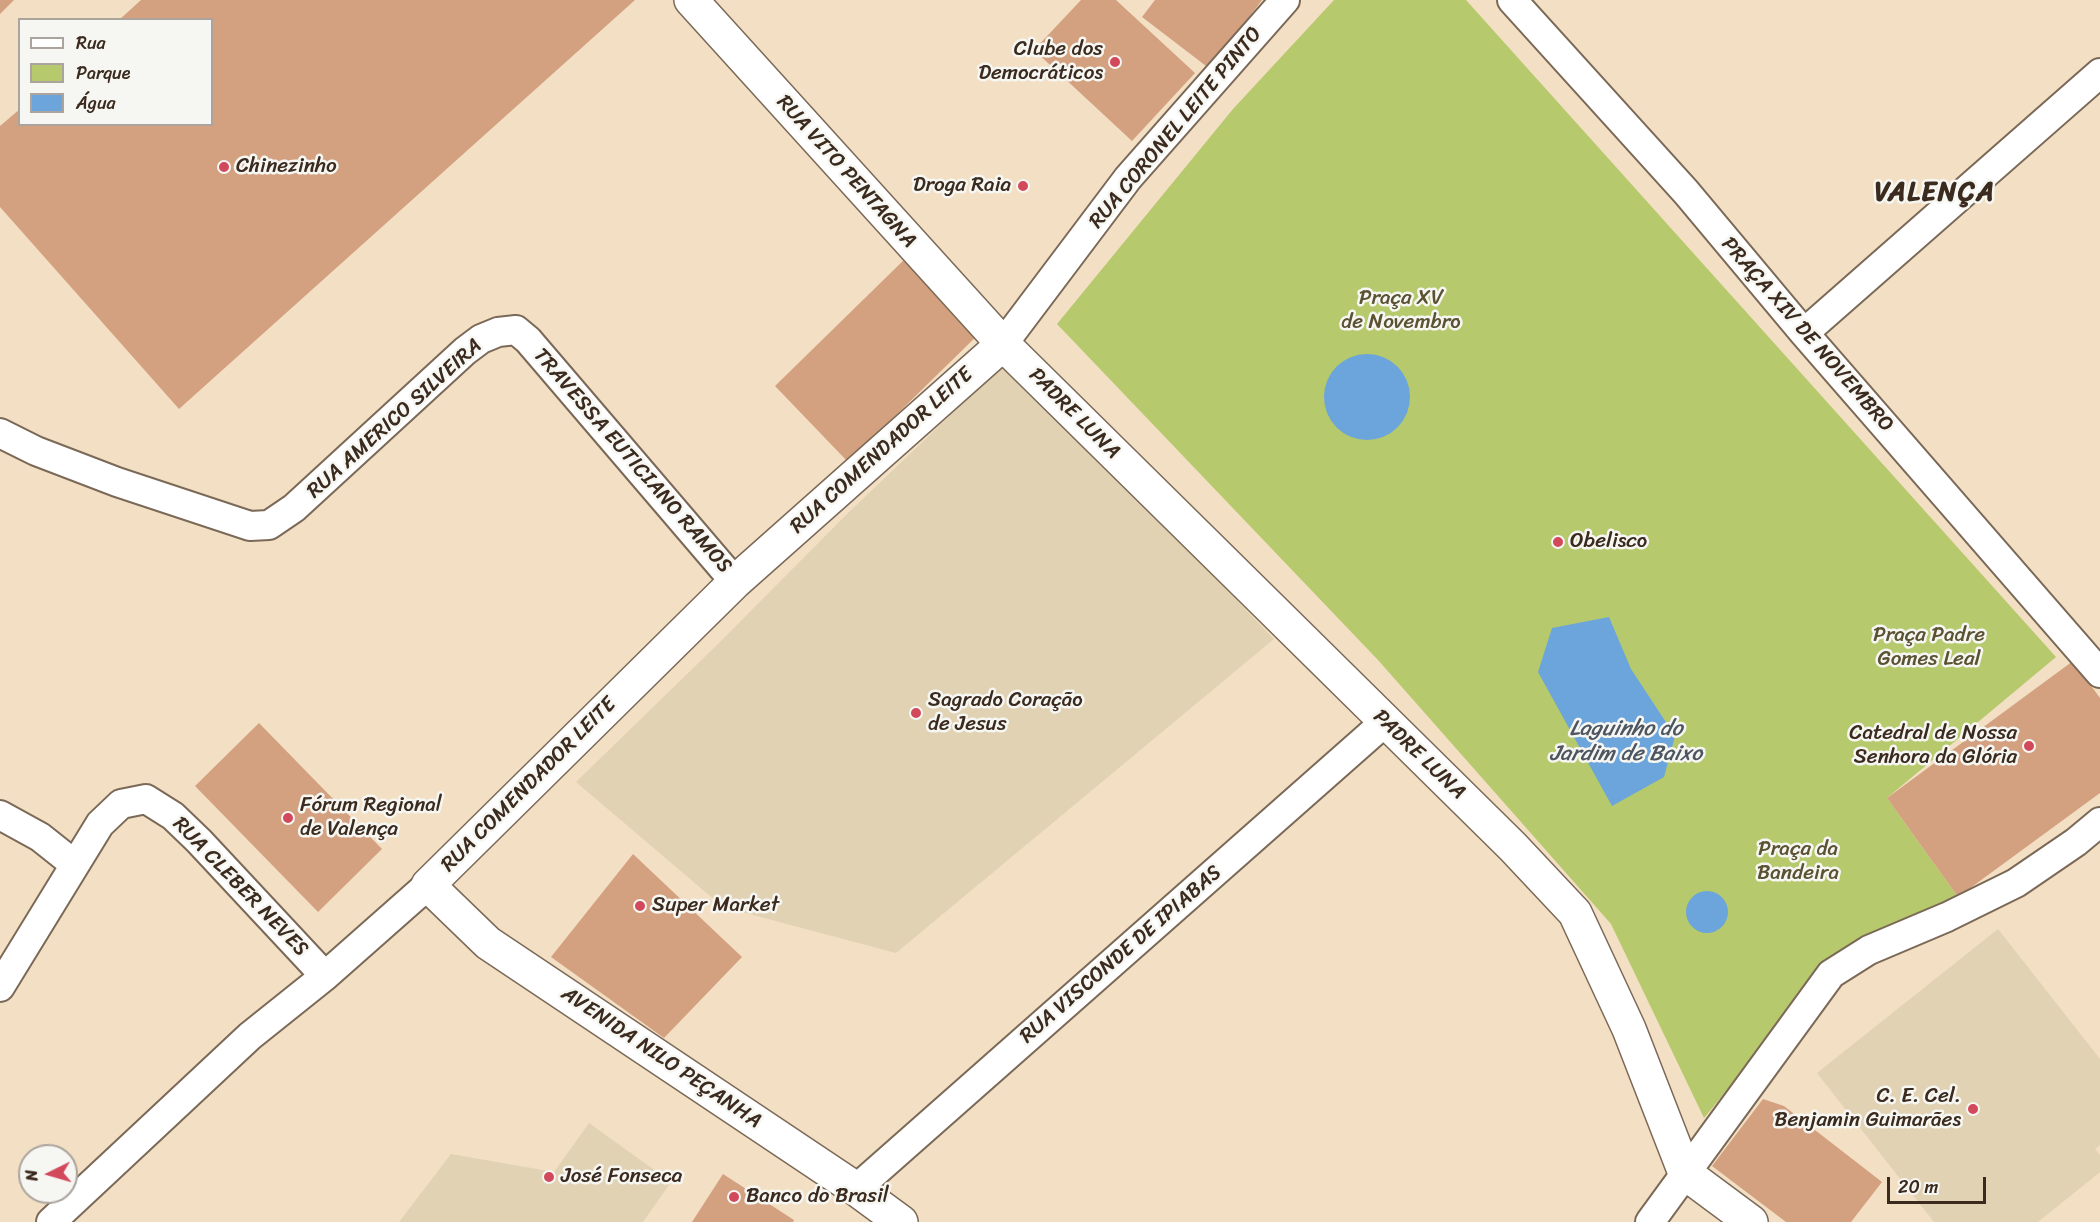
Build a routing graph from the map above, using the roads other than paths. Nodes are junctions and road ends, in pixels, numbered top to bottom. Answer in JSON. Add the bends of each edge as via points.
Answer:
{"nodes":[{"id":1,"x":691,"y":0,"type":"edge"},
{"id":2,"x":1285,"y":0,"type":"edge"},
{"id":3,"x":1512,"y":0,"type":"edge"},
{"id":4,"x":2100,"y":74,"type":"edge"},
{"id":5,"x":1804,"y":333,"type":"junction"},
{"id":6,"x":528,"y":340,"type":"joint"},
{"id":7,"x":1003,"y":344,"type":"junction"},
{"id":8,"x":0,"y":433,"type":"edge"},
{"id":9,"x":735,"y":582,"type":"junction"},
{"id":10,"x":2100,"y":673,"type":"edge"},
{"id":11,"x":1385,"y":722,"type":"junction"},
{"id":12,"x":0,"y":815,"type":"edge"},
{"id":13,"x":2100,"y":822,"type":"edge"},
{"id":14,"x":74,"y":864,"type":"junction"},
{"id":15,"x":428,"y":885,"type":"junction"},
{"id":16,"x":325,"y":976,"type":"junction"},
{"id":17,"x":0,"y":987,"type":"edge"},
{"id":18,"x":1685,"y":1173,"type":"junction"},
{"id":19,"x":856,"y":1189,"type":"junction"},
{"id":20,"x":51,"y":1222,"type":"edge"},
{"id":21,"x":901,"y":1222,"type":"edge"},
{"id":22,"x":1650,"y":1222,"type":"edge"},
{"id":23,"x":1751,"y":1222,"type":"edge"}],
"edges":[{"from":1,"to":7,"type":"street","name":"RUA VITO PENTAGNA"},
{"from":2,"to":7,"type":"street","name":"RUA CORONEL LEITE PINTO","via":[[1128,178]]},
{"from":3,"to":5,"type":"street","name":"PRAÇA XIV DE NOVEMBRO","via":[[1686,192]]},
{"from":4,"to":5,"type":"street"},
{"from":5,"to":10,"type":"street","name":"PRAÇA XIV DE NOVEMBRO"},
{"from":6,"to":8,"type":"street","name":"RUA AMERICO SILVEIRA","via":[[516,330],[481,339],[294,508],[269,525],[250,526],[76,466]]},
{"from":6,"to":9,"type":"street","name":"TRAVESSA EUTICIANO RAMOS"},
{"from":7,"to":9,"type":"street","name":"RUA COMENDADOR LEITE"},
{"from":7,"to":11,"type":"street","name":"PADRE LUNA"},
{"from":9,"to":15,"type":"street","name":"RUA COMENDADOR LEITE"},
{"from":11,"to":18,"type":"street","name":"PADRE LUNA","via":[[1575,913],[1629,1029]]},
{"from":11,"to":19,"type":"street","name":"RUA VISCONDE DE IPIABAS"},
{"from":12,"to":14,"type":"street","via":[[40,837]]},
{"from":13,"to":18,"type":"street","via":[[2016,884],[1869,950],[1831,974]]},
{"from":14,"to":16,"type":"street","name":"RUA CLEBER NEVES","via":[[100,824],[121,804],[146,799],[193,835]]},
{"from":14,"to":17,"type":"street","name":"RUA CLEBER NEVES"},
{"from":15,"to":16,"type":"street","name":"RUA COMENDADOR LEITE"},
{"from":15,"to":19,"type":"street","name":"AVENIDA NILO PEÇANHA","via":[[488,943]]},
{"from":16,"to":20,"type":"street","name":"RUA COMENDADOR LEITE","via":[[250,1036]]},
{"from":18,"to":22,"type":"street"},
{"from":18,"to":23,"type":"street"},
{"from":19,"to":21,"type":"street","name":"AVENIDA NILO PEÇANHA"}]}
